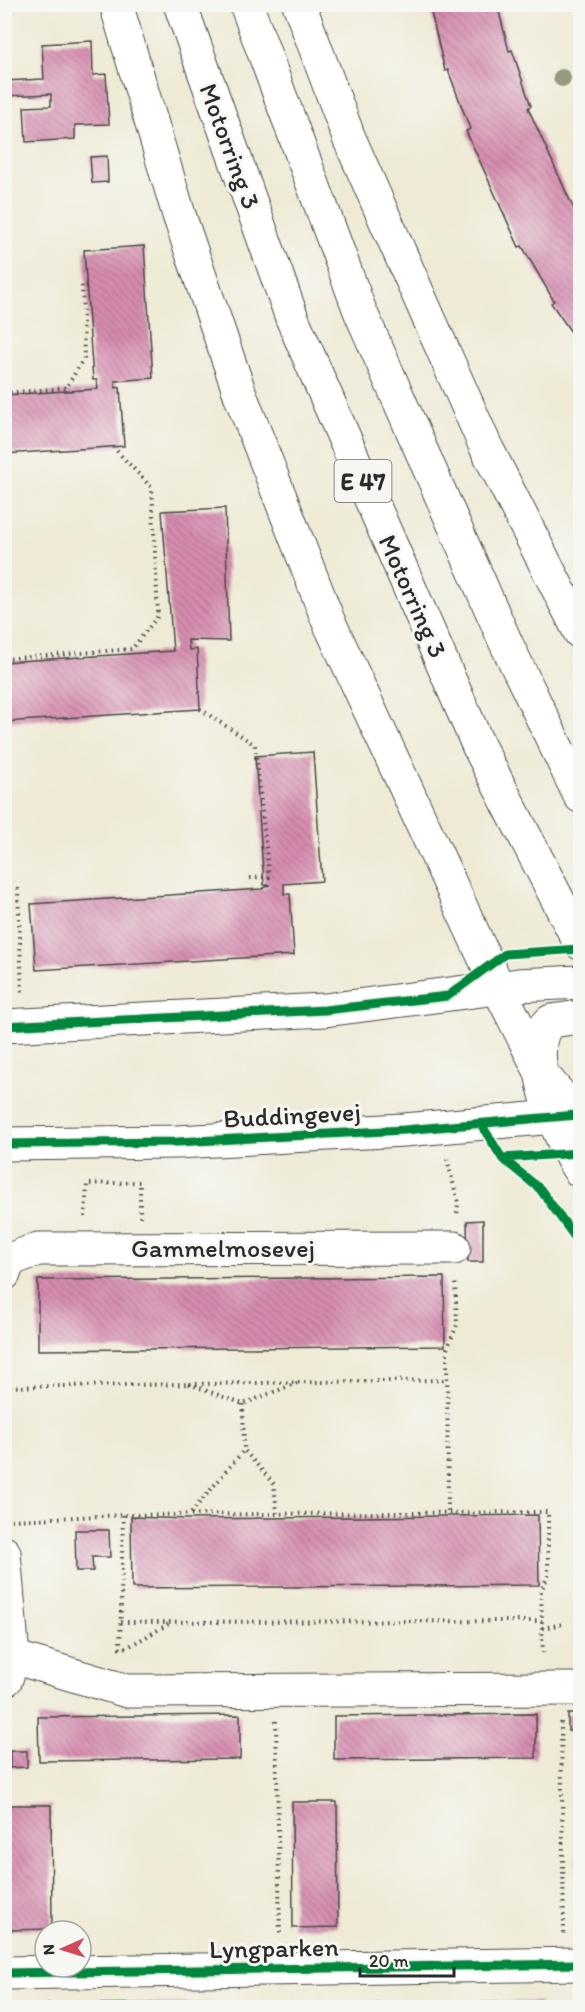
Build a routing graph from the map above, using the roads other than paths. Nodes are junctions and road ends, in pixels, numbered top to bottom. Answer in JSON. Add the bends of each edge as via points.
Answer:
{"nodes":[{"id":1,"x":116,"y":4,"type":"edge"},
{"id":2,"x":180,"y":4,"type":"edge"},
{"id":3,"x":246,"y":4,"type":"edge"},
{"id":4,"x":299,"y":4,"type":"edge"},
{"id":5,"x":580,"y":632,"type":"edge"},
{"id":6,"x":580,"y":796,"type":"edge"},
{"id":7,"x":580,"y":943,"type":"edge"},
{"id":8,"x":580,"y":982,"type":"edge"},
{"id":9,"x":508,"y":986,"type":"junction"},
{"id":10,"x":580,"y":1017,"type":"edge"},
{"id":11,"x":14,"y":1025,"type":"edge"},
{"id":12,"x":542,"y":1074,"type":"junction"},
{"id":13,"x":572,"y":1115,"type":"edge"},
{"id":14,"x":4,"y":1144,"type":"edge"},
{"id":15,"x":580,"y":1171,"type":"edge"},
{"id":16,"x":454,"y":1248,"type":"road end"},
{"id":17,"x":4,"y":1274,"type":"edge"},
{"id":18,"x":4,"y":1553,"type":"edge"},
{"id":19,"x":9,"y":1668,"type":"edge"},
{"id":20,"x":569,"y":1689,"type":"edge"},
{"id":21,"x":572,"y":1964,"type":"edge"},
{"id":22,"x":4,"y":1973,"type":"edge"}],
"edges":[{"from":1,"to":9,"type":"main road","via":[[179,215],[241,397],[328,620]]},
{"from":2,"to":7,"type":"main road","name":"Motorring 3","number":"E 47","via":[[297,329],[478,745]]},
{"from":3,"to":6,"type":"main road","number":"E 47","via":[[360,311],[506,643]]},
{"from":4,"to":5,"type":"main road","via":[[349,138],[485,445]]},
{"from":8,"to":9,"type":"main road"},
{"from":9,"to":11,"type":"main road","via":[[326,1010]]},
{"from":9,"to":12,"type":"main road"},
{"from":10,"to":12,"type":"main road","via":[[550,1021],[541,1035]]},
{"from":12,"to":13,"type":"main road"},
{"from":13,"to":14,"type":"main road","name":"Buddingevej","via":[[404,1130],[177,1142]]},
{"from":13,"to":15,"type":"main road","via":[[569,1155]]},
{"from":16,"to":17,"type":"main road","name":"Gammelmosevej","via":[[38,1249],[9,1260]]},
{"from":18,"to":19,"type":"main road"},
{"from":19,"to":20,"type":"main road","via":[[126,1691]]},
{"from":21,"to":22,"type":"main road","name":"Lyngparken"}]}
